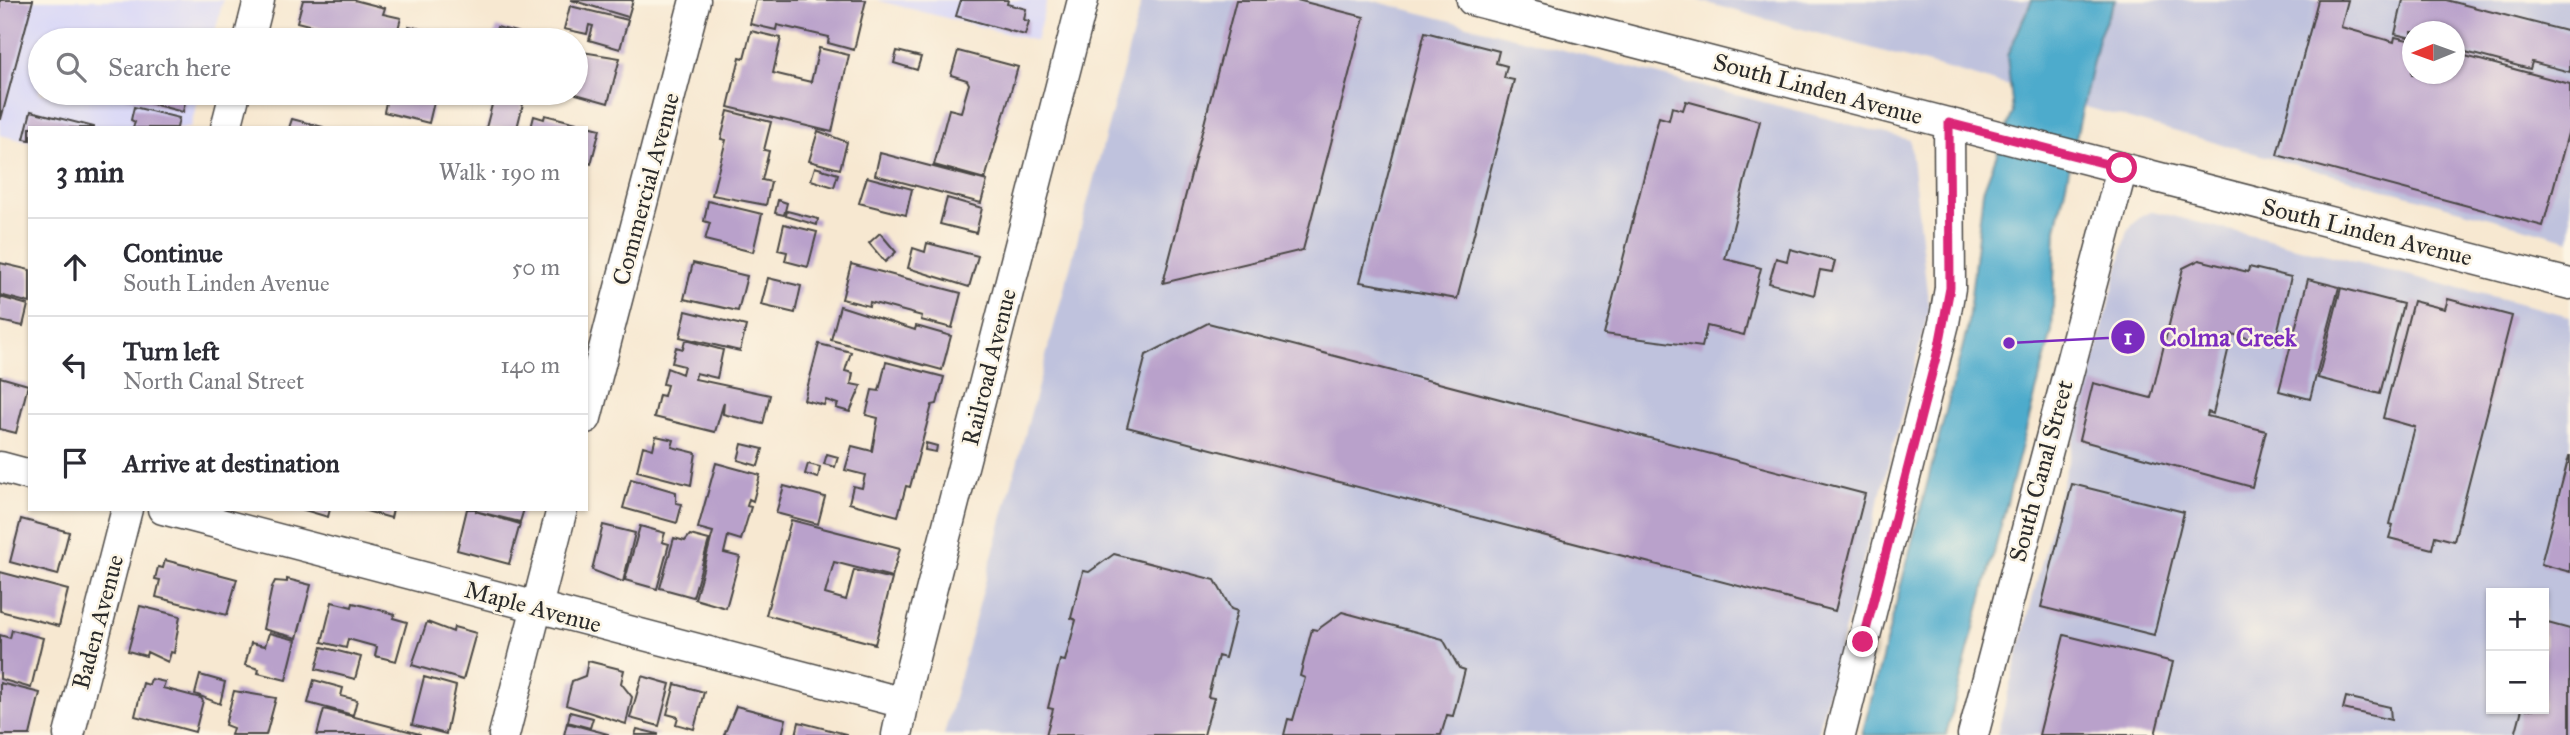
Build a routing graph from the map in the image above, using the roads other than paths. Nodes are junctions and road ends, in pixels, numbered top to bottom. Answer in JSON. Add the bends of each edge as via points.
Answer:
{"nodes":[{"id":1,"x":259,"y":0,"type":"edge"},
{"id":2,"x":695,"y":0,"type":"edge"},
{"id":3,"x":1083,"y":0,"type":"edge"},
{"id":4,"x":1472,"y":0,"type":"edge"},
{"id":5,"x":252,"y":28,"type":"edge"},
{"id":6,"x":232,"y":105,"type":"edge"},
{"id":7,"x":1949,"y":123,"type":"junction"},
{"id":8,"x":227,"y":126,"type":"edge"},
{"id":9,"x":2122,"y":168,"type":"junction"},
{"id":10,"x":2570,"y":284,"type":"edge"},
{"id":11,"x":588,"y":410,"type":"edge"},
{"id":12,"x":0,"y":467,"type":"edge"},
{"id":13,"x":28,"y":474,"type":"edge"},
{"id":14,"x":126,"y":511,"type":"edge"},
{"id":15,"x":170,"y":511,"type":"edge"},
{"id":16,"x":561,"y":511,"type":"edge"},
{"id":17,"x":536,"y":609,"type":"junction"},
{"id":18,"x":904,"y":703,"type":"junction"},
{"id":19,"x":69,"y":735,"type":"edge"},
{"id":20,"x":504,"y":735,"type":"edge"},
{"id":21,"x":897,"y":735,"type":"edge"},
{"id":22,"x":1840,"y":735,"type":"edge"},
{"id":23,"x":1973,"y":735,"type":"edge"}],
"edges":[{"from":1,"to":5,"type":"street"},
{"from":2,"to":11,"type":"street","name":"Commercial Avenue"},
{"from":3,"to":18,"type":"street","name":"Railroad Avenue"},
{"from":4,"to":7,"type":"street","name":"South Linden Avenue"},
{"from":6,"to":8,"type":"street"},
{"from":7,"to":9,"type":"street","name":"South Linden Avenue"},
{"from":7,"to":22,"type":"street","via":[[1950,288],[1944,323]]},
{"from":9,"to":10,"type":"street","name":"South Linden Avenue"},
{"from":9,"to":23,"type":"street","name":"South Canal Street"},
{"from":12,"to":13,"type":"street"},
{"from":14,"to":19,"type":"street","name":"Baden Avenue"},
{"from":15,"to":17,"type":"street","name":"Maple Avenue"},
{"from":16,"to":17,"type":"street"},
{"from":17,"to":18,"type":"street","name":"Maple Avenue"},
{"from":17,"to":20,"type":"street"},
{"from":18,"to":21,"type":"street","name":"Railroad Avenue"}]}
